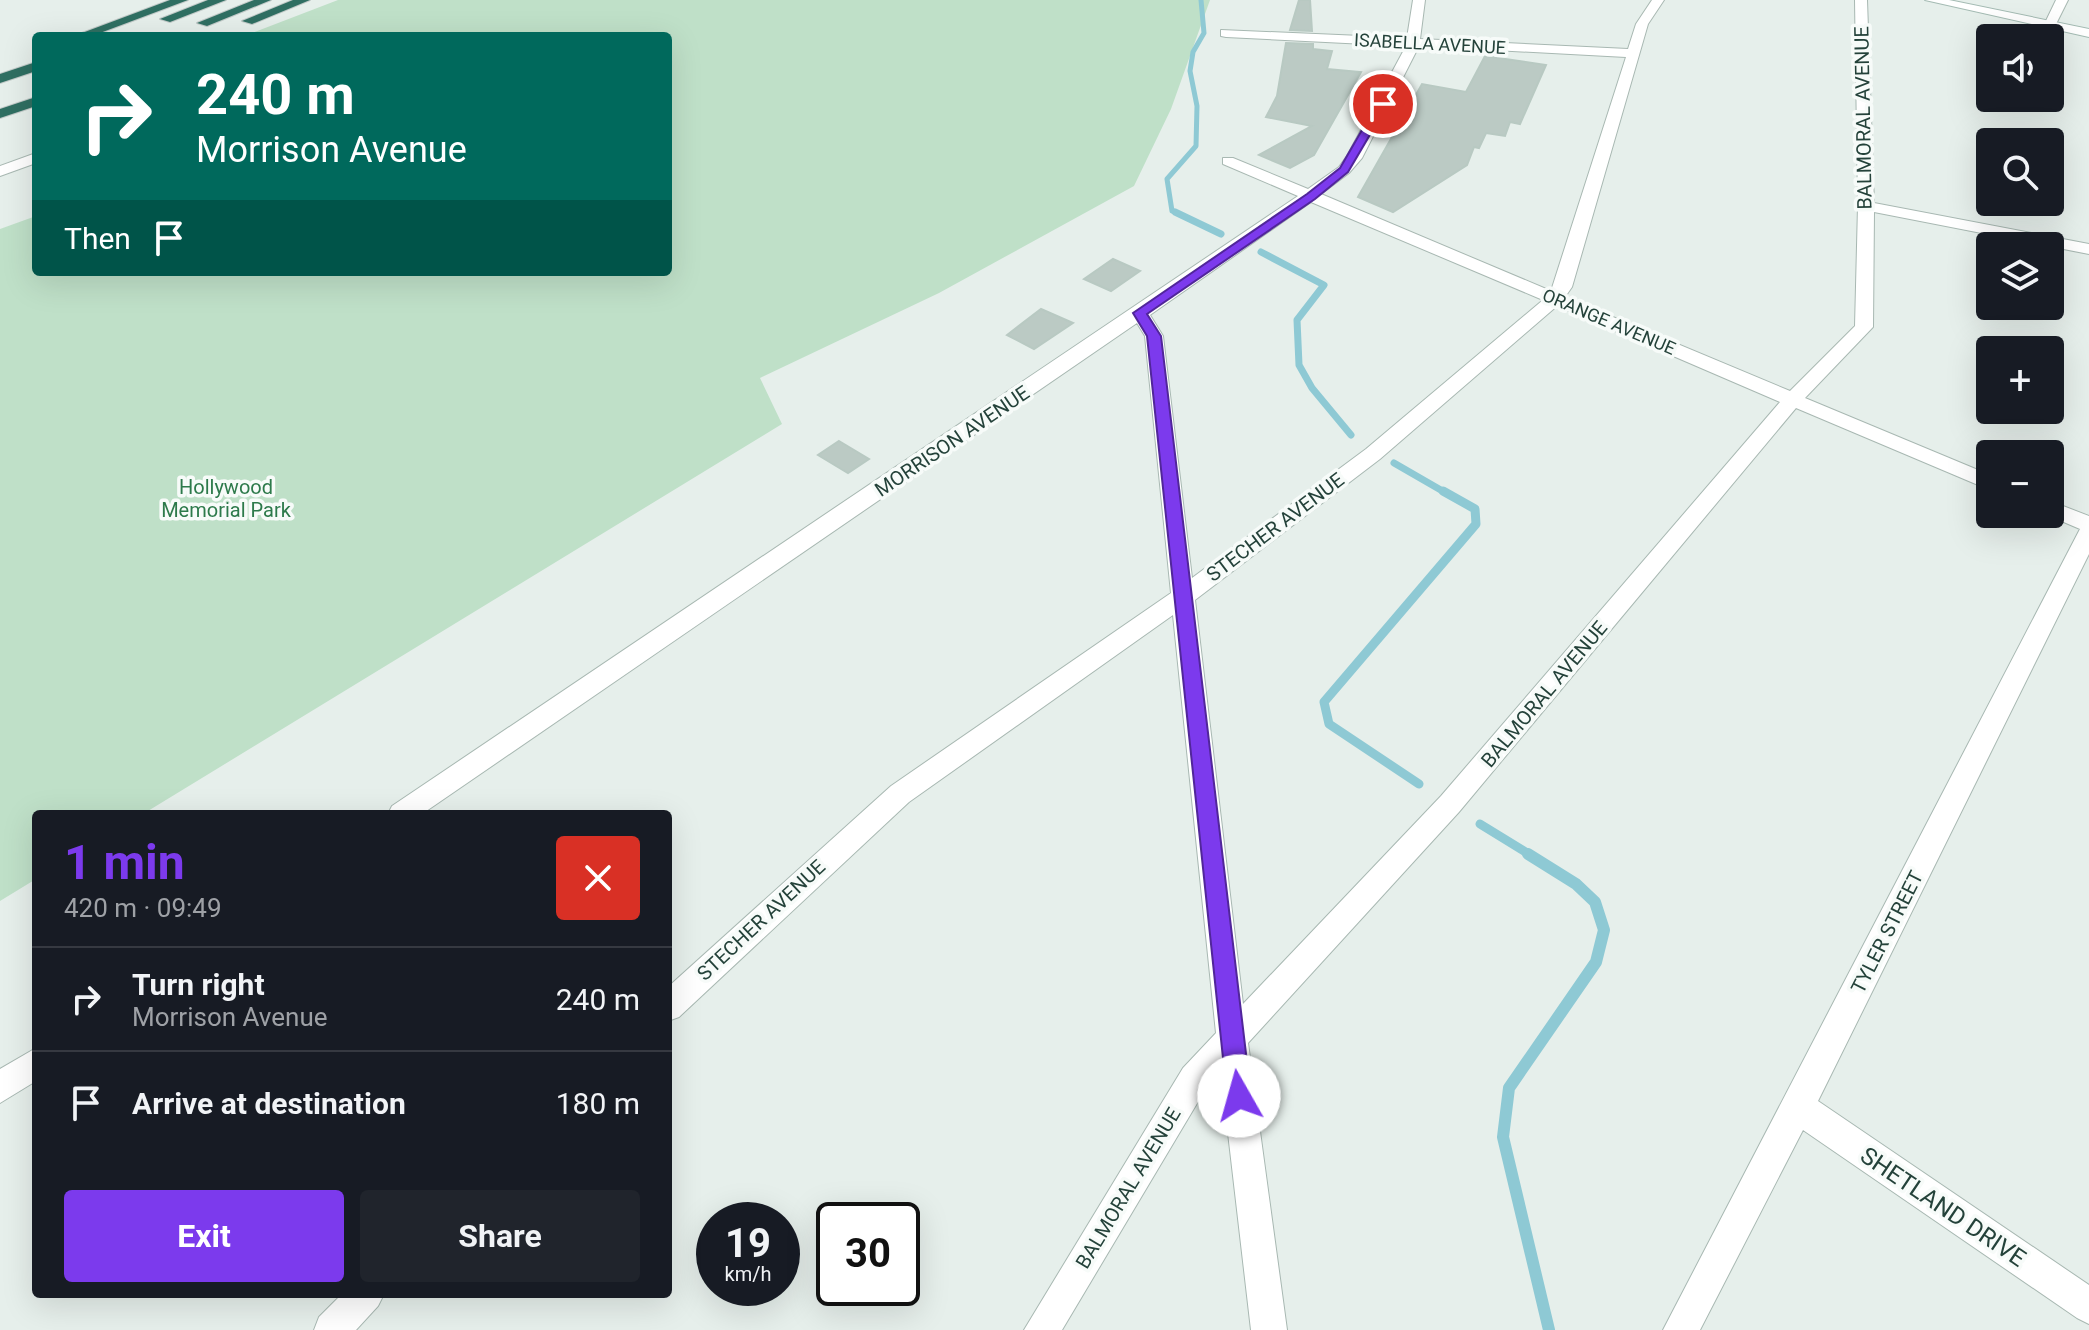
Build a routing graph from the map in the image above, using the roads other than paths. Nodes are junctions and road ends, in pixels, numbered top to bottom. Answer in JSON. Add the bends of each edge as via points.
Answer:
{"nodes":[{"id":1,"x":182,"y":0,"type":"edge"},
{"id":2,"x":220,"y":0,"type":"edge"},
{"id":3,"x":265,"y":0,"type":"edge"},
{"id":4,"x":304,"y":0,"type":"edge"},
{"id":5,"x":1419,"y":0,"type":"edge"},
{"id":6,"x":1658,"y":0,"type":"edge"},
{"id":7,"x":1861,"y":0,"type":"edge"},
{"id":8,"x":1931,"y":0,"type":"edge"},
{"id":9,"x":2062,"y":0,"type":"edge"},
{"id":10,"x":2045,"y":24,"type":"edge"},
{"id":11,"x":2050,"y":24,"type":"edge"},
{"id":12,"x":195,"y":26,"type":"dead end"},
{"id":13,"x":2064,"y":28,"type":"edge"},
{"id":14,"x":91,"y":32,"type":"edge"},
{"id":15,"x":131,"y":32,"type":"edge"},
{"id":16,"x":219,"y":32,"type":"edge"},
{"id":17,"x":1226,"y":33,"type":"dead end"},
{"id":18,"x":2089,"y":34,"type":"edge"},
{"id":19,"x":1413,"y":43,"type":"junction"},
{"id":20,"x":32,"y":52,"type":"edge"},
{"id":21,"x":1634,"y":53,"type":"junction"},
{"id":22,"x":0,"y":64,"type":"edge"},
{"id":23,"x":32,"y":67,"type":"edge"},
{"id":24,"x":0,"y":79,"type":"edge"},
{"id":25,"x":32,"y":102,"type":"edge"},
{"id":26,"x":0,"y":114,"type":"edge"},
{"id":27,"x":32,"y":159,"type":"edge"},
{"id":28,"x":1228,"y":161,"type":"dead end"},
{"id":29,"x":0,"y":171,"type":"edge"},
{"id":30,"x":1311,"y":196,"type":"junction"},
{"id":31,"x":1866,"y":206,"type":"junction"},
{"id":32,"x":2089,"y":249,"type":"edge"},
{"id":33,"x":1555,"y":299,"type":"junction"},
{"id":34,"x":1140,"y":313,"type":"junction"},
{"id":35,"x":1792,"y":400,"type":"junction"},
{"id":36,"x":1976,"y":477,"type":"edge"},
{"id":37,"x":2064,"y":514,"type":"edge"},
{"id":38,"x":2089,"y":524,"type":"edge"},
{"id":39,"x":2089,"y":532,"type":"edge"},
{"id":40,"x":1185,"y":595,"type":"junction"},
{"id":41,"x":407,"y":810,"type":"edge"},
{"id":42,"x":672,"y":1003,"type":"edge"},
{"id":43,"x":1232,"y":1038,"type":"junction"},
{"id":44,"x":32,"y":1066,"type":"edge"},
{"id":45,"x":0,"y":1087,"type":"edge"},
{"id":46,"x":1798,"y":1107,"type":"junction"},
{"id":47,"x":362,"y":1298,"type":"edge"},
{"id":48,"x":2089,"y":1306,"type":"edge"},
{"id":49,"x":332,"y":1330,"type":"edge"},
{"id":50,"x":1042,"y":1330,"type":"edge"},
{"id":51,"x":1269,"y":1330,"type":"edge"},
{"id":52,"x":1681,"y":1330,"type":"edge"}],
"edges":[{"from":1,"to":14,"type":"highway"},
{"from":2,"to":15,"type":"highway"},
{"from":3,"to":12,"type":"highway"},
{"from":4,"to":16,"type":"highway"},
{"from":5,"to":19,"type":"street","name":"MORRISON AVENUE"},
{"from":6,"to":21,"type":"street","name":"STECHER AVENUE","via":[[1642,24]]},
{"from":7,"to":31,"type":"street","name":"BALMORAL AVENUE"},
{"from":8,"to":10,"type":"street"},
{"from":9,"to":11,"type":"street"},
{"from":13,"to":18,"type":"street"},
{"from":17,"to":19,"type":"street","name":"ISABELLA AVENUE"},
{"from":19,"to":21,"type":"street","name":"ISABELLA AVENUE"},
{"from":19,"to":30,"type":"street","name":"MORRISON AVENUE","via":[[1354,158]]},
{"from":20,"to":22,"type":"highway"},
{"from":21,"to":33,"type":"street","name":"STECHER AVENUE"},
{"from":23,"to":24,"type":"highway"},
{"from":25,"to":26,"type":"highway"},
{"from":27,"to":29,"type":"street"},
{"from":28,"to":30,"type":"street","name":"ORANGE AVENUE"},
{"from":30,"to":33,"type":"street","name":"ORANGE AVENUE"},
{"from":30,"to":34,"type":"street","name":"MORRISON AVENUE"},
{"from":31,"to":32,"type":"street"},
{"from":31,"to":35,"type":"street","name":"BALMORAL AVENUE","via":[[1864,327]]},
{"from":33,"to":35,"type":"street","name":"ORANGE AVENUE"},
{"from":33,"to":40,"type":"street","name":"STECHER AVENUE","via":[[1373,454]]},
{"from":34,"to":40,"type":"street","via":[[1154,336]]},
{"from":34,"to":41,"type":"street","name":"MORRISON AVENUE"},
{"from":35,"to":36,"type":"street","name":"ORANGE AVENUE"},
{"from":35,"to":43,"type":"street","name":"BALMORAL AVENUE","via":[[1450,804]]},
{"from":37,"to":38,"type":"street"},
{"from":39,"to":46,"type":"street","name":"TYLER STREET"},
{"from":40,"to":42,"type":"street","name":"STECHER AVENUE","via":[[900,794]]},
{"from":40,"to":43,"type":"street"},
{"from":43,"to":50,"type":"street","name":"BALMORAL AVENUE","via":[[1194,1079]]},
{"from":43,"to":51,"type":"street"},
{"from":44,"to":45,"type":"street"},
{"from":46,"to":48,"type":"street","name":"SHETLAND DRIVE"},
{"from":46,"to":52,"type":"street","name":"TYLER STREET"},
{"from":47,"to":49,"type":"street"}]}
